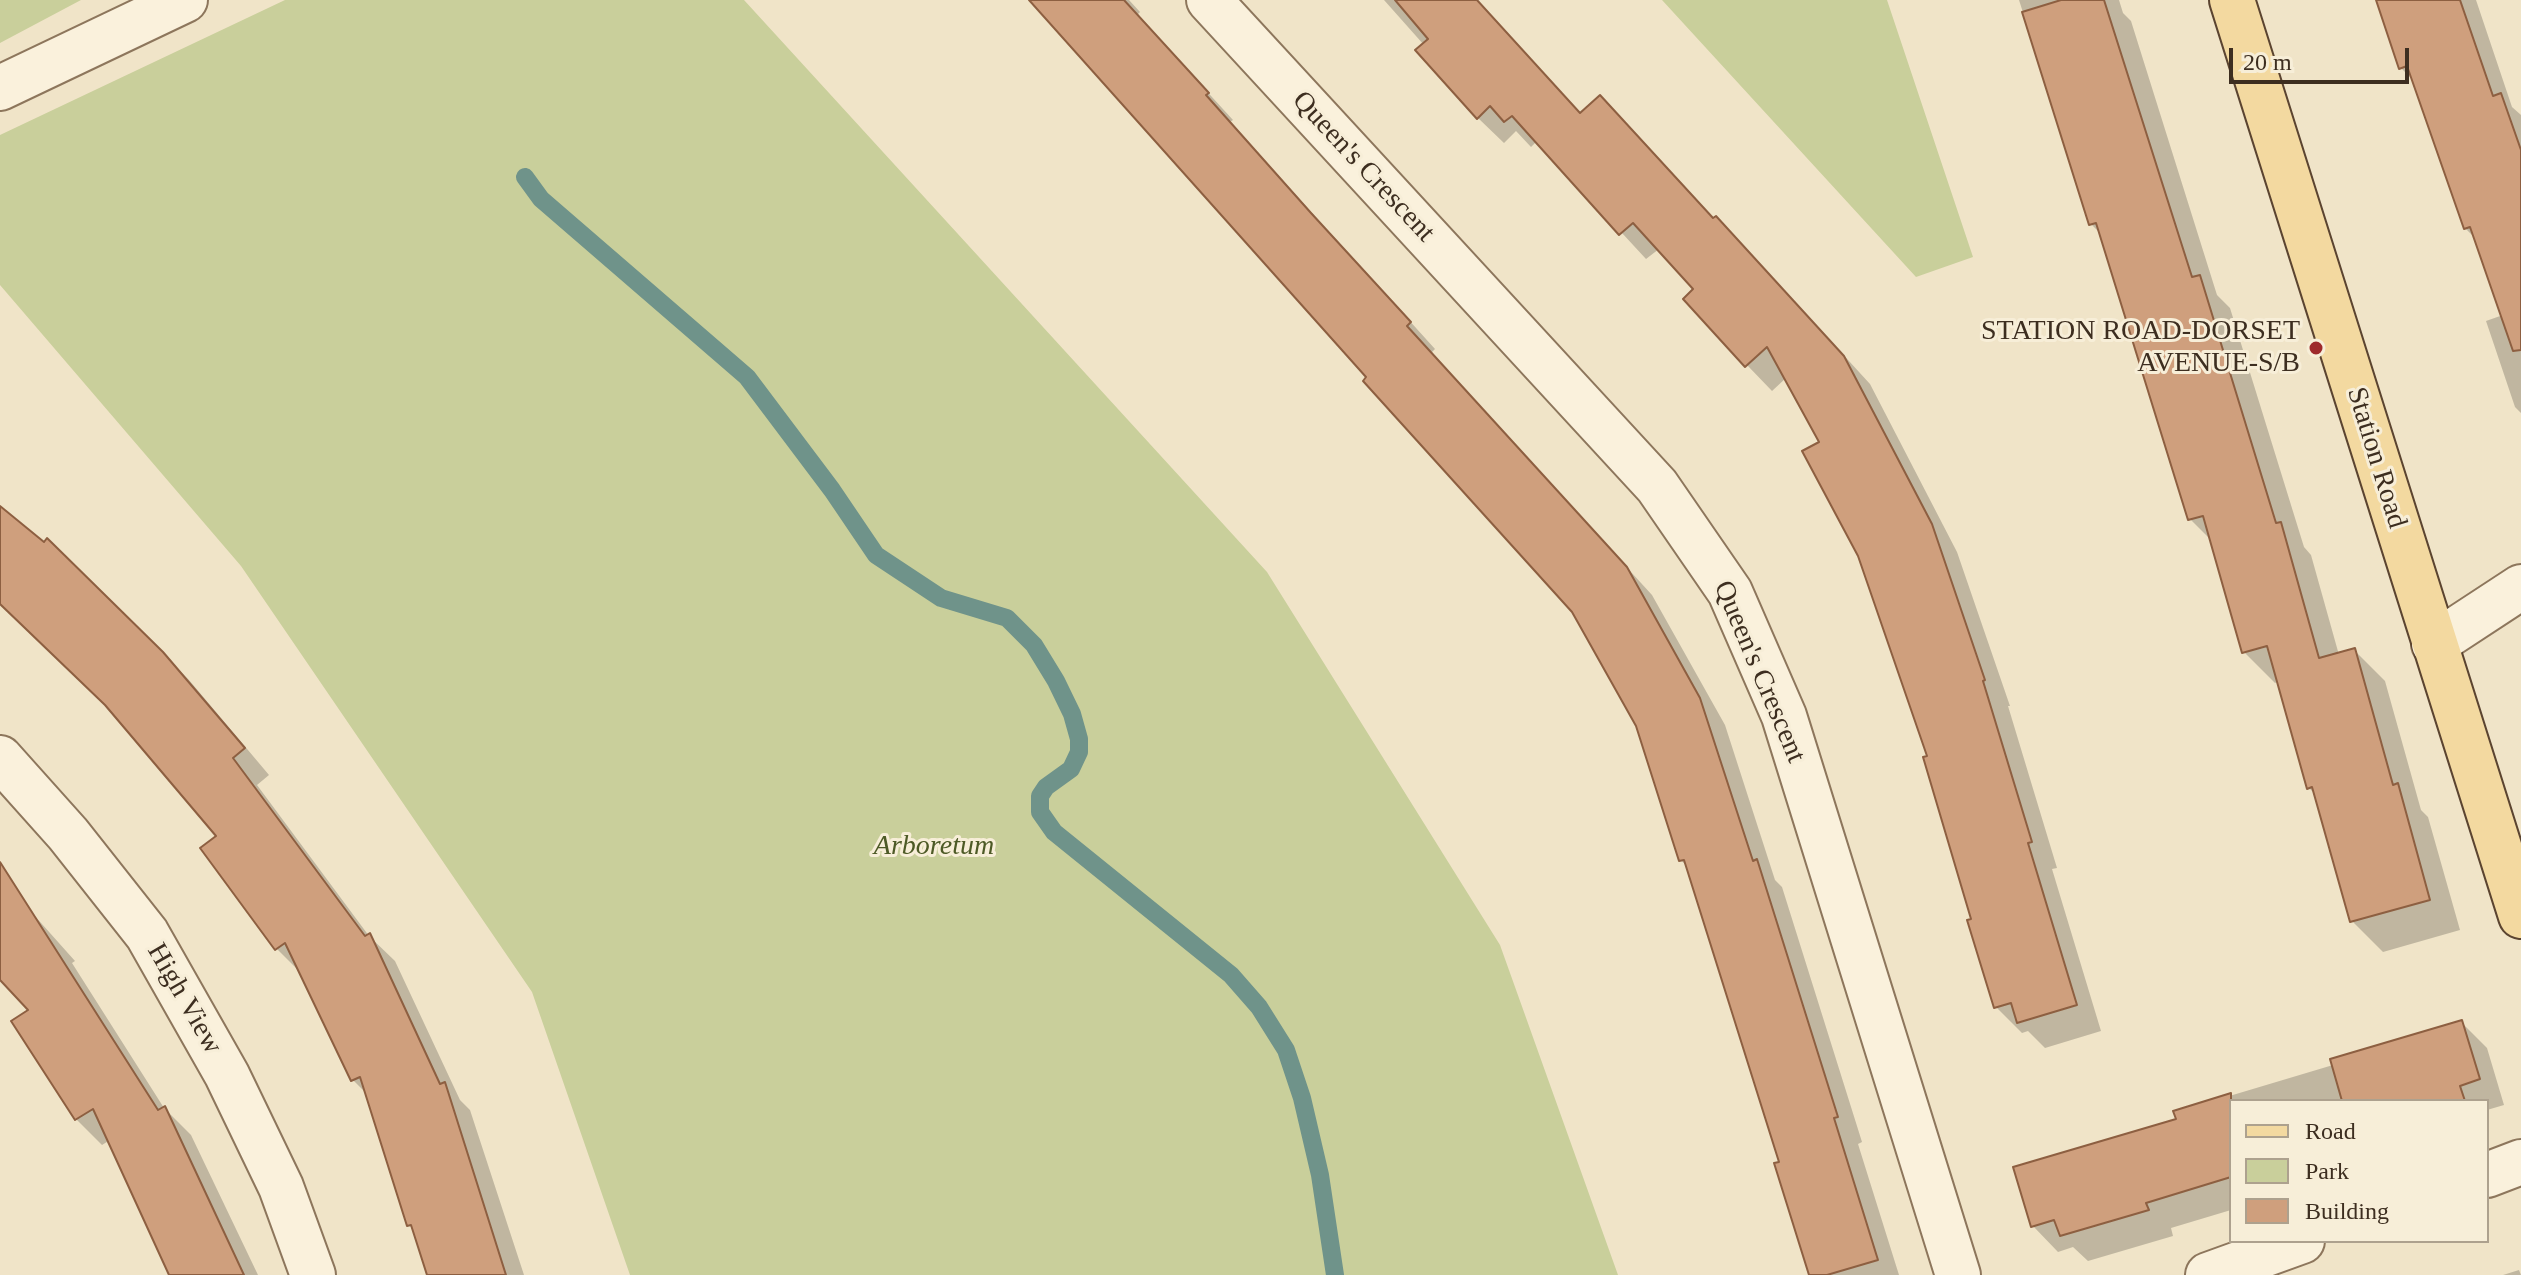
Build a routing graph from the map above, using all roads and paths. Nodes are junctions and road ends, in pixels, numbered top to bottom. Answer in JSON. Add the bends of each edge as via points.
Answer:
{"nodes":[{"id":1,"x":185,"y":0,"type":"edge"},
{"id":2,"x":1209,"y":0,"type":"edge"},
{"id":3,"x":2232,"y":0,"type":"edge"},
{"id":4,"x":0,"y":88,"type":"edge"},
{"id":5,"x":2521,"y":587,"type":"edge"},
{"id":6,"x":2434,"y":644,"type":"junction"},
{"id":7,"x":0,"y":758,"type":"edge"},
{"id":8,"x":2521,"y":916,"type":"edge"},
{"id":9,"x":2521,"y":1162,"type":"edge"},
{"id":10,"x":2489,"y":1174,"type":"edge"},
{"id":11,"x":2296,"y":1243,"type":"edge"},
{"id":12,"x":313,"y":1275,"type":"edge"},
{"id":13,"x":1958,"y":1275,"type":"edge"},
{"id":14,"x":2208,"y":1275,"type":"edge"}],
"edges":[{"from":1,"to":4,"type":"street"},
{"from":2,"to":13,"type":"street","name":"Queen's Crescent","via":[[1657,486],[1730,592],[1784,716]]},
{"from":3,"to":6,"type":"main road","name":"Station Road"},
{"from":5,"to":6,"type":"street"},
{"from":6,"to":8,"type":"main road","name":"Station Road"},
{"from":7,"to":12,"type":"street","name":"High View","via":[[147,934],[227,1075],[281,1187]]},
{"from":9,"to":10,"type":"street"},
{"from":11,"to":14,"type":"street"}]}
